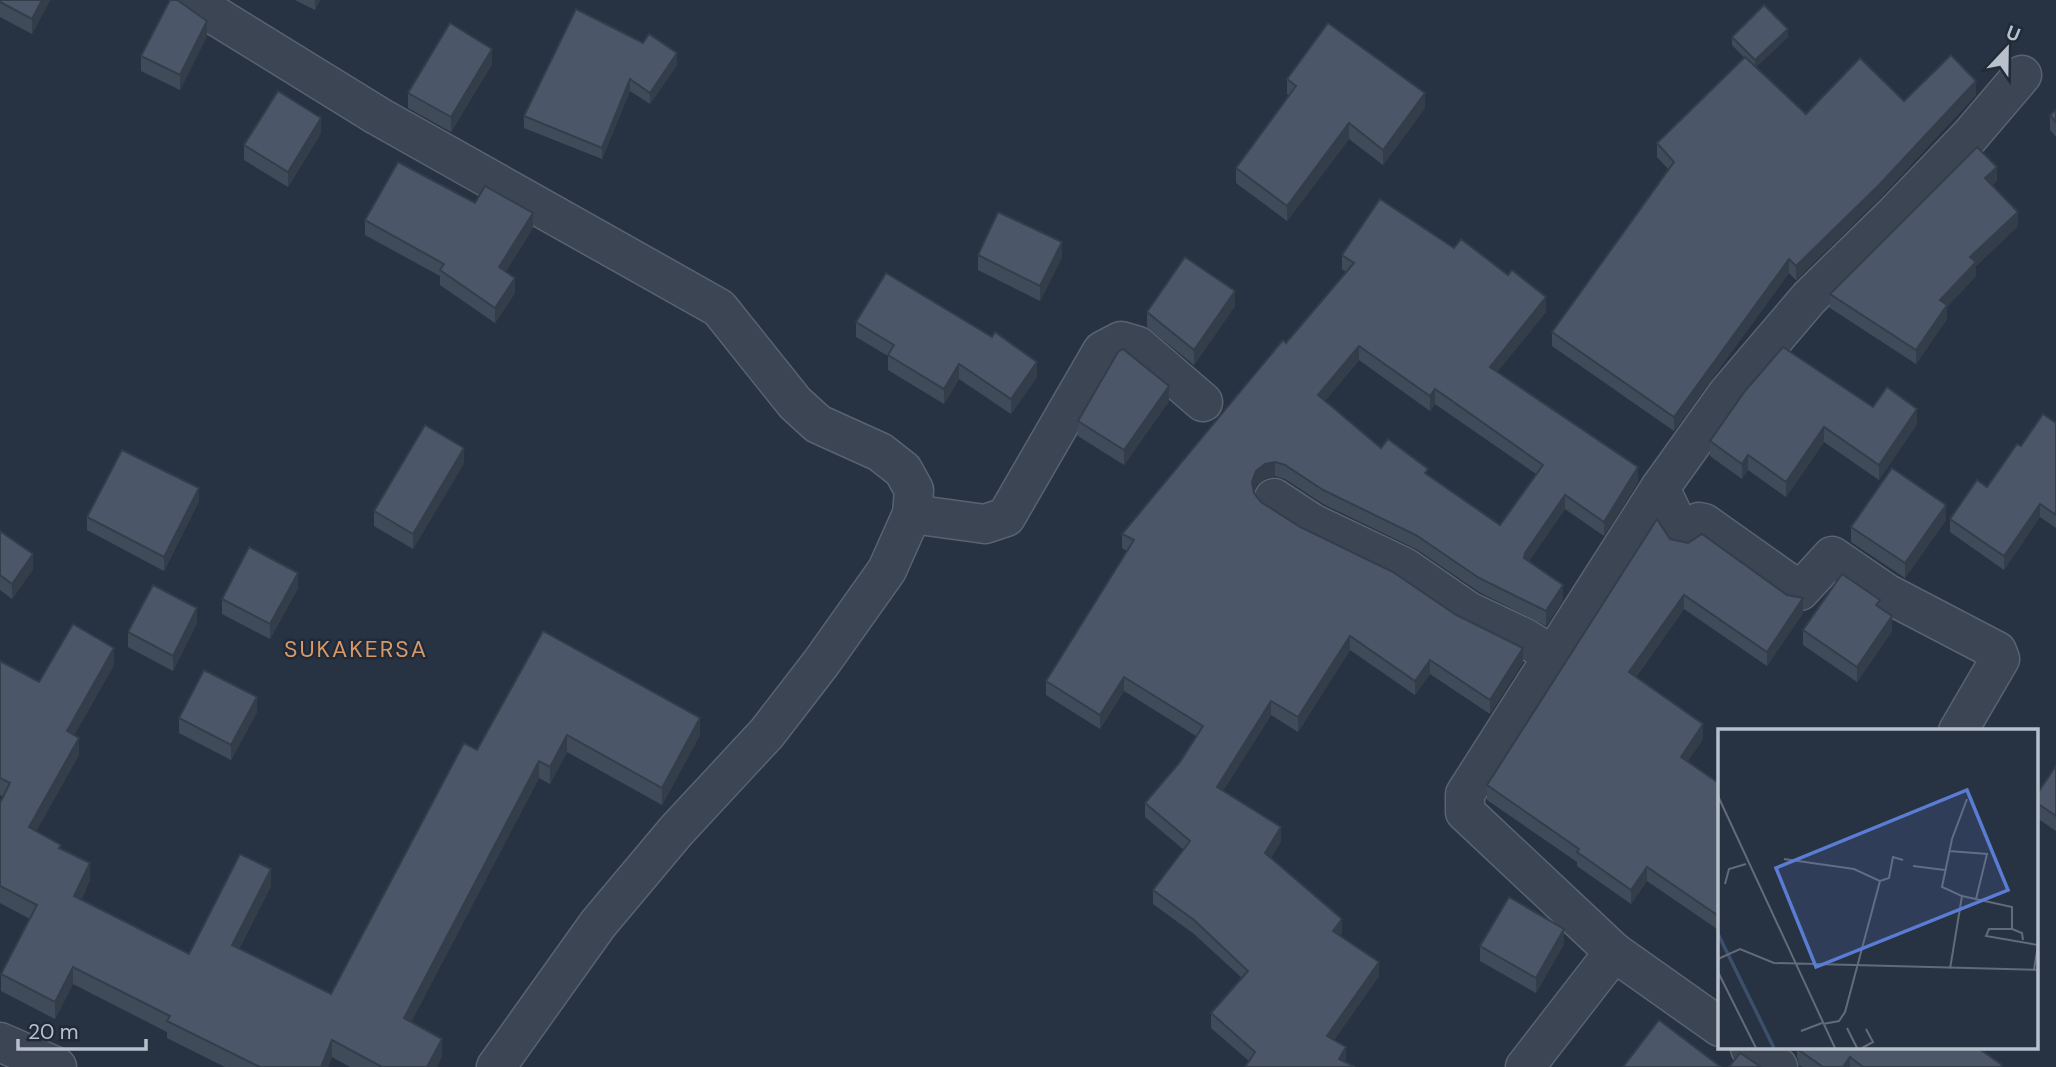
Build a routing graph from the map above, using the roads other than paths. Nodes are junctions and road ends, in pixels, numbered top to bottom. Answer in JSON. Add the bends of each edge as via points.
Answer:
{"nodes":[{"id":1,"x":190,"y":0,"type":"edge"},
{"id":2,"x":2022,"y":75,"type":"dead end"},
{"id":3,"x":1203,"y":402,"type":"dead end"},
{"id":4,"x":1660,"y":488,"type":"junction"},
{"id":5,"x":1274,"y":498,"type":"dead end"},
{"id":6,"x":912,"y":514,"type":"junction"},
{"id":7,"x":1552,"y":655,"type":"junction"},
{"id":8,"x":1959,"y":729,"type":"edge"},
{"id":9,"x":1614,"y":952,"type":"junction"},
{"id":10,"x":1718,"y":1026,"type":"edge"},
{"id":11,"x":0,"y":1042,"type":"edge"},
{"id":12,"x":1753,"y":1050,"type":"edge"},
{"id":13,"x":57,"y":1067,"type":"edge"},
{"id":14,"x":496,"y":1067,"type":"edge"},
{"id":15,"x":1525,"y":1067,"type":"edge"},
{"id":16,"x":1778,"y":1067,"type":"edge"}],
"edges":[{"from":1,"to":6,"type":"street","via":[[378,116],[719,308],[795,403],[818,424],[880,452],[904,470],[914,490]]},
{"from":2,"to":4,"type":"street","via":[[1970,136],[1808,298],[1728,393]]},
{"from":3,"to":6,"type":"street","via":[[1138,346],[1121,341],[1101,351],[1006,517],[985,524]]},
{"from":4,"to":7,"type":"street"},
{"from":4,"to":8,"type":"street","via":[[1683,536],[1704,523],[1800,591],[1832,556],[1886,593],[1997,651],[2000,659]]},
{"from":5,"to":7,"type":"street","via":[[1312,523],[1404,567],[1468,611]]},
{"from":6,"to":14,"type":"street","via":[[887,570],[821,663],[767,733],[598,924]]},
{"from":7,"to":9,"type":"street","via":[[1465,794],[1465,812]]},
{"from":9,"to":10,"type":"street"},
{"from":9,"to":15,"type":"street"},
{"from":11,"to":13,"type":"street"},
{"from":12,"to":16,"type":"street"}]}
